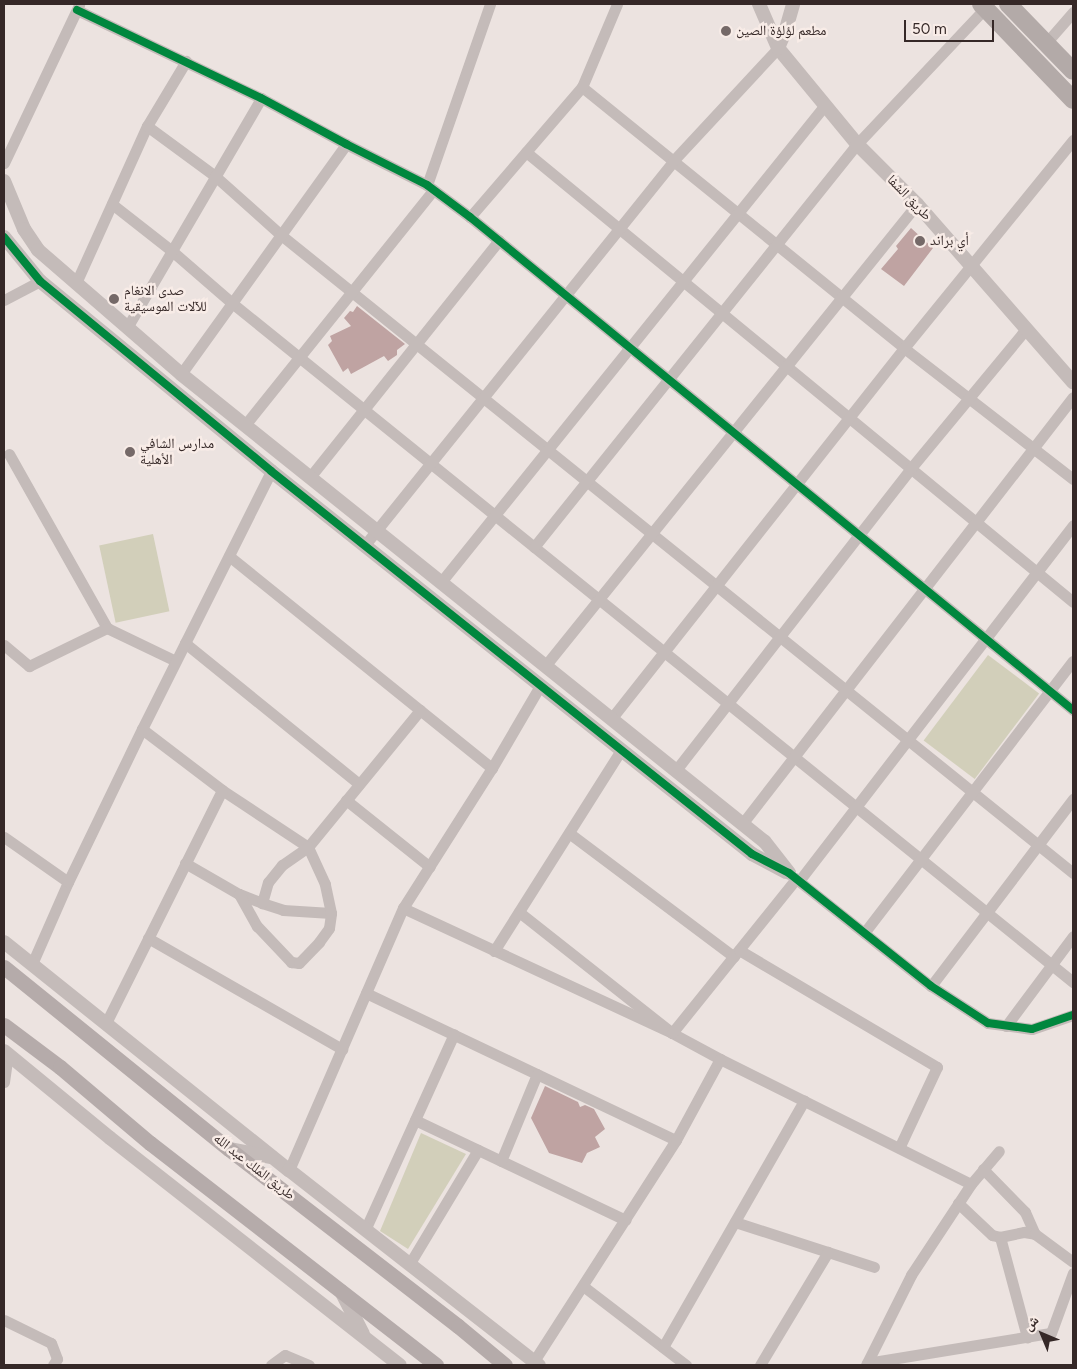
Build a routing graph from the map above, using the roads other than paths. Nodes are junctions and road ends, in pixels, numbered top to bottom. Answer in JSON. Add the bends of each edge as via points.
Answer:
{"nodes":[{"id":1,"x":490,"y":4,"type":"edge"},
{"id":2,"x":617,"y":4,"type":"edge"},
{"id":3,"x":759,"y":4,"type":"edge"},
{"id":4,"x":793,"y":4,"type":"edge"},
{"id":5,"x":1008,"y":4,"type":"edge"},
{"id":6,"x":983,"y":6,"type":"edge"},
{"id":7,"x":78,"y":7,"type":"edge"},
{"id":8,"x":1073,"y":12,"type":"edge"},
{"id":9,"x":1046,"y":43,"type":"junction"},
{"id":10,"x":778,"y":48,"type":"junction"},
{"id":11,"x":186,"y":61,"type":"junction"},
{"id":12,"x":1073,"y":71,"type":"edge"},
{"id":13,"x":582,"y":87,"type":"junction"},
{"id":14,"x":261,"y":98,"type":"junction"},
{"id":15,"x":1073,"y":100,"type":"edge"},
{"id":16,"x":825,"y":105,"type":"junction"},
{"id":17,"x":147,"y":126,"type":"junction"},
{"id":18,"x":1073,"y":140,"type":"edge"},
{"id":19,"x":346,"y":144,"type":"junction"},
{"id":20,"x":857,"y":144,"type":"junction"},
{"id":21,"x":526,"y":152,"type":"junction"},
{"id":22,"x":673,"y":161,"type":"junction"},
{"id":23,"x":4,"y":163,"type":"edge"},
{"id":24,"x":215,"y":176,"type":"junction"},
{"id":25,"x":4,"y":181,"type":"edge"},
{"id":26,"x":430,"y":188,"type":"junction"},
{"id":27,"x":112,"y":204,"type":"junction"},
{"id":28,"x":917,"y":204,"type":"junction"},
{"id":29,"x":737,"y":213,"type":"junction"},
{"id":30,"x":470,"y":217,"type":"junction"},
{"id":31,"x":619,"y":228,"type":"junction"},
{"id":32,"x":281,"y":235,"type":"junction"},
{"id":33,"x":4,"y":238,"type":"edge"},
{"id":34,"x":499,"y":240,"type":"junction"},
{"id":35,"x":776,"y":245,"type":"junction"},
{"id":36,"x":172,"y":251,"type":"junction"},
{"id":37,"x":971,"y":266,"type":"junction"},
{"id":38,"x":40,"y":281,"type":"junction"},
{"id":39,"x":683,"y":281,"type":"junction"},
{"id":40,"x":76,"y":283,"type":"junction"},
{"id":41,"x":352,"y":292,"type":"junction"},
{"id":42,"x":565,"y":295,"type":"junction"},
{"id":43,"x":842,"y":298,"type":"junction"},
{"id":44,"x":4,"y":300,"type":"edge"},
{"id":45,"x":232,"y":303,"type":"junction"},
{"id":46,"x":722,"y":313,"type":"junction"},
{"id":47,"x":128,"y":326,"type":"junction"},
{"id":48,"x":1026,"y":329,"type":"junction"},
{"id":49,"x":416,"y":344,"type":"junction"},
{"id":50,"x":630,"y":347,"type":"junction"},
{"id":51,"x":904,"y":348,"type":"junction"},
{"id":52,"x":299,"y":358,"type":"junction"},
{"id":53,"x":787,"y":366,"type":"junction"},
{"id":54,"x":181,"y":374,"type":"junction"},
{"id":55,"x":669,"y":379,"type":"junction"},
{"id":56,"x":1073,"y":382,"type":"edge"},
{"id":57,"x":483,"y":397,"type":"junction"},
{"id":58,"x":1073,"y":397,"type":"edge"},
{"id":59,"x":970,"y":400,"type":"junction"},
{"id":60,"x":363,"y":410,"type":"junction"},
{"id":61,"x":849,"y":417,"type":"junction"},
{"id":62,"x":245,"y":425,"type":"junction"},
{"id":63,"x":734,"y":432,"type":"junction"},
{"id":64,"x":1033,"y":448,"type":"junction"},
{"id":65,"x":548,"y":450,"type":"junction"},
{"id":66,"x":9,"y":454,"type":"dead end"},
{"id":67,"x":430,"y":463,"type":"junction"},
{"id":68,"x":911,"y":468,"type":"junction"},
{"id":69,"x":271,"y":472,"type":"junction"},
{"id":70,"x":310,"y":476,"type":"junction"},
{"id":71,"x":1073,"y":479,"type":"edge"},
{"id":72,"x":587,"y":481,"type":"junction"},
{"id":73,"x":797,"y":484,"type":"junction"},
{"id":74,"x":495,"y":515,"type":"junction"},
{"id":75,"x":976,"y":522,"type":"junction"},
{"id":76,"x":1073,"y":526,"type":"edge"},
{"id":77,"x":376,"y":530,"type":"junction"},
{"id":78,"x":652,"y":534,"type":"junction"},
{"id":79,"x":860,"y":535,"type":"junction"},
{"id":80,"x":364,"y":546,"type":"junction"},
{"id":81,"x":534,"y":547,"type":"junction"},
{"id":82,"x":229,"y":556,"type":"junction"},
{"id":83,"x":1037,"y":572,"type":"junction"},
{"id":84,"x":441,"y":582,"type":"junction"},
{"id":85,"x":716,"y":586,"type":"junction"},
{"id":86,"x":925,"y":588,"type":"junction"},
{"id":87,"x":599,"y":599,"type":"junction"},
{"id":88,"x":1073,"y":602,"type":"edge"},
{"id":89,"x":107,"y":628,"type":"junction"},
{"id":90,"x":781,"y":636,"type":"junction"},
{"id":91,"x":986,"y":638,"type":"junction"},
{"id":92,"x":185,"y":643,"type":"junction"},
{"id":93,"x":4,"y":645,"type":"edge"},
{"id":94,"x":664,"y":652,"type":"junction"},
{"id":95,"x":176,"y":661,"type":"junction"},
{"id":96,"x":1073,"y":661,"type":"edge"},
{"id":97,"x":546,"y":666,"type":"junction"},
{"id":98,"x":540,"y":686,"type":"junction"},
{"id":99,"x":846,"y":690,"type":"junction"},
{"id":100,"x":1050,"y":691,"type":"junction"},
{"id":101,"x":728,"y":704,"type":"junction"},
{"id":102,"x":420,"y":710,"type":"junction"},
{"id":103,"x":1073,"y":710,"type":"edge"},
{"id":104,"x":611,"y":718,"type":"junction"},
{"id":105,"x":142,"y":729,"type":"junction"},
{"id":106,"x":908,"y":740,"type":"junction"},
{"id":107,"x":621,"y":750,"type":"junction"},
{"id":108,"x":794,"y":757,"type":"junction"},
{"id":109,"x":492,"y":768,"type":"junction"},
{"id":110,"x":676,"y":770,"type":"junction"},
{"id":111,"x":359,"y":784,"type":"junction"},
{"id":112,"x":222,"y":790,"type":"junction"},
{"id":113,"x":973,"y":792,"type":"junction"},
{"id":114,"x":1073,"y":799,"type":"edge"},
{"id":115,"x":346,"y":800,"type":"junction"},
{"id":116,"x":857,"y":807,"type":"junction"},
{"id":117,"x":742,"y":824,"type":"junction"},
{"id":118,"x":570,"y":833,"type":"junction"},
{"id":119,"x":4,"y":837,"type":"edge"},
{"id":120,"x":1038,"y":845,"type":"junction"},
{"id":121,"x":308,"y":846,"type":"junction"},
{"id":122,"x":921,"y":859,"type":"junction"},
{"id":123,"x":185,"y":863,"type":"junction"},
{"id":124,"x":430,"y":867,"type":"junction"},
{"id":125,"x":1073,"y":873,"type":"edge"},
{"id":126,"x":795,"y":878,"type":"junction"},
{"id":127,"x":68,"y":882,"type":"junction"},
{"id":128,"x":239,"y":894,"type":"junction"},
{"id":129,"x":262,"y":903,"type":"junction"},
{"id":130,"x":403,"y":908,"type":"junction"},
{"id":131,"x":519,"y":912,"type":"junction"},
{"id":132,"x":987,"y":912,"type":"junction"},
{"id":133,"x":331,"y":913,"type":"junction"},
{"id":134,"x":864,"y":933,"type":"junction"},
{"id":135,"x":1073,"y":936,"type":"edge"},
{"id":136,"x":148,"y":938,"type":"junction"},
{"id":137,"x":4,"y":942,"type":"edge"},
{"id":138,"x":494,"y":951,"type":"junction"},
{"id":139,"x":736,"y":953,"type":"junction"},
{"id":140,"x":32,"y":964,"type":"junction"},
{"id":141,"x":1052,"y":964,"type":"junction"},
{"id":142,"x":4,"y":967,"type":"edge"},
{"id":143,"x":1073,"y":982,"type":"edge"},
{"id":144,"x":931,"y":986,"type":"junction"},
{"id":145,"x":366,"y":993,"type":"junction"},
{"id":146,"x":1073,"y":1015,"type":"edge"},
{"id":147,"x":106,"y":1024,"type":"junction"},
{"id":148,"x":4,"y":1025,"type":"edge"},
{"id":149,"x":1006,"y":1026,"type":"junction"},
{"id":150,"x":672,"y":1033,"type":"junction"},
{"id":151,"x":454,"y":1034,"type":"junction"},
{"id":152,"x":342,"y":1049,"type":"junction"},
{"id":153,"x":6,"y":1052,"type":"edge"},
{"id":154,"x":720,"y":1059,"type":"junction"},
{"id":155,"x":537,"y":1074,"type":"junction"},
{"id":156,"x":4,"y":1082,"type":"edge"},
{"id":157,"x":804,"y":1101,"type":"junction"},
{"id":158,"x":415,"y":1120,"type":"junction"},
{"id":159,"x":676,"y":1140,"type":"junction"},
{"id":160,"x":899,"y":1148,"type":"junction"},
{"id":161,"x":229,"y":1149,"type":"junction"},
{"id":162,"x":478,"y":1150,"type":"junction"},
{"id":163,"x":999,"y":1151,"type":"dead end"},
{"id":164,"x":274,"y":1157,"type":"junction"},
{"id":165,"x":501,"y":1161,"type":"junction"},
{"id":166,"x":983,"y":1169,"type":"junction"},
{"id":167,"x":289,"y":1170,"type":"junction"},
{"id":168,"x":971,"y":1184,"type":"junction"},
{"id":169,"x":958,"y":1203,"type":"junction"},
{"id":170,"x":626,"y":1220,"type":"junction"},
{"id":171,"x":735,"y":1222,"type":"junction"},
{"id":172,"x":365,"y":1230,"type":"junction"},
{"id":173,"x":1035,"y":1234,"type":"junction"},
{"id":174,"x":1000,"y":1237,"type":"junction"},
{"id":175,"x":828,"y":1252,"type":"junction"},
{"id":176,"x":1073,"y":1262,"type":"edge"},
{"id":177,"x":410,"y":1263,"type":"junction"},
{"id":178,"x":874,"y":1267,"type":"dead end"},
{"id":179,"x":1073,"y":1273,"type":"edge"},
{"id":180,"x":584,"y":1286,"type":"junction"},
{"id":181,"x":340,"y":1290,"type":"junction"},
{"id":182,"x":4,"y":1320,"type":"edge"},
{"id":183,"x":1027,"y":1337,"type":"junction"},
{"id":184,"x":366,"y":1338,"type":"junction"},
{"id":185,"x":663,"y":1347,"type":"junction"},
{"id":186,"x":537,"y":1363,"type":"edge"},
{"id":187,"x":866,"y":1364,"type":"edge"},
{"id":188,"x":53,"y":1365,"type":"edge"},
{"id":189,"x":271,"y":1365,"type":"edge"},
{"id":190,"x":309,"y":1365,"type":"edge"},
{"id":191,"x":400,"y":1365,"type":"edge"},
{"id":192,"x":436,"y":1365,"type":"edge"},
{"id":193,"x":505,"y":1365,"type":"edge"},
{"id":194,"x":686,"y":1365,"type":"edge"},
{"id":195,"x":760,"y":1365,"type":"edge"}],
"edges":[{"from":1,"to":26,"type":"street"},
{"from":2,"to":13,"type":"street"},
{"from":3,"to":10,"type":"street","name":"طريق الشفا"},
{"from":4,"to":10,"type":"street"},
{"from":5,"to":9,"type":"main road"},
{"from":6,"to":15,"type":"main road"},
{"from":6,"to":20,"type":"street"},
{"from":7,"to":11,"type":"street"},
{"from":7,"to":23,"type":"street"},
{"from":8,"to":9,"type":"street"},
{"from":9,"to":12,"type":"main road"},
{"from":10,"to":16,"type":"street","name":"طريق الشفا"},
{"from":10,"to":22,"type":"street"},
{"from":11,"to":14,"type":"street"},
{"from":11,"to":17,"type":"street"},
{"from":13,"to":21,"type":"street"},
{"from":13,"to":22,"type":"street"},
{"from":14,"to":19,"type":"street"},
{"from":14,"to":24,"type":"street"},
{"from":16,"to":20,"type":"street","name":"طريق الشفا"},
{"from":16,"to":29,"type":"street"},
{"from":17,"to":24,"type":"street"},
{"from":17,"to":27,"type":"street"},
{"from":18,"to":37,"type":"street"},
{"from":19,"to":26,"type":"street"},
{"from":19,"to":32,"type":"street"},
{"from":20,"to":28,"type":"street","name":"طريق الشفا"},
{"from":20,"to":35,"type":"street"},
{"from":21,"to":30,"type":"street"},
{"from":21,"to":31,"type":"street"},
{"from":22,"to":29,"type":"street"},
{"from":22,"to":31,"type":"street"},
{"from":24,"to":32,"type":"street"},
{"from":24,"to":36,"type":"street"},
{"from":25,"to":40,"type":"street","via":[[24,229],[38,250]]},
{"from":26,"to":30,"type":"street"},
{"from":26,"to":41,"type":"street"},
{"from":27,"to":36,"type":"street"},
{"from":27,"to":40,"type":"street"},
{"from":28,"to":37,"type":"street","name":"طريق الشفا"},
{"from":28,"to":43,"type":"street"},
{"from":29,"to":35,"type":"street"},
{"from":29,"to":39,"type":"street"},
{"from":30,"to":34,"type":"street"},
{"from":31,"to":39,"type":"street"},
{"from":31,"to":42,"type":"street"},
{"from":32,"to":41,"type":"street"},
{"from":32,"to":45,"type":"street"},
{"from":33,"to":38,"type":"street"},
{"from":34,"to":42,"type":"street"},
{"from":34,"to":49,"type":"street"},
{"from":35,"to":43,"type":"street"},
{"from":35,"to":46,"type":"street"},
{"from":36,"to":45,"type":"street"},
{"from":36,"to":47,"type":"street"},
{"from":37,"to":48,"type":"street","name":"طريق الشفا"},
{"from":37,"to":51,"type":"street"},
{"from":38,"to":44,"type":"street"},
{"from":38,"to":69,"type":"street"},
{"from":39,"to":46,"type":"street"},
{"from":39,"to":50,"type":"street"},
{"from":40,"to":47,"type":"street"},
{"from":41,"to":49,"type":"street"},
{"from":41,"to":52,"type":"street"},
{"from":42,"to":50,"type":"street"},
{"from":42,"to":57,"type":"street"},
{"from":43,"to":51,"type":"street"},
{"from":43,"to":53,"type":"street"},
{"from":45,"to":52,"type":"street"},
{"from":45,"to":54,"type":"street"},
{"from":46,"to":53,"type":"street"},
{"from":46,"to":55,"type":"street"},
{"from":47,"to":54,"type":"street"},
{"from":48,"to":56,"type":"street","name":"طريق الشفا"},
{"from":48,"to":59,"type":"street"},
{"from":49,"to":57,"type":"street"},
{"from":49,"to":60,"type":"street"},
{"from":50,"to":55,"type":"street"},
{"from":50,"to":65,"type":"street"},
{"from":51,"to":59,"type":"street"},
{"from":51,"to":61,"type":"street"},
{"from":52,"to":60,"type":"street"},
{"from":52,"to":62,"type":"street"},
{"from":53,"to":61,"type":"street"},
{"from":53,"to":63,"type":"street"},
{"from":54,"to":62,"type":"street"},
{"from":55,"to":63,"type":"street"},
{"from":55,"to":72,"type":"street"},
{"from":57,"to":65,"type":"street"},
{"from":57,"to":67,"type":"street"},
{"from":58,"to":64,"type":"street"},
{"from":59,"to":64,"type":"street"},
{"from":59,"to":68,"type":"street"},
{"from":60,"to":67,"type":"street"},
{"from":60,"to":70,"type":"street"},
{"from":61,"to":68,"type":"street"},
{"from":61,"to":73,"type":"street"},
{"from":62,"to":70,"type":"street"},
{"from":63,"to":73,"type":"street"},
{"from":63,"to":78,"type":"street"},
{"from":64,"to":71,"type":"street"},
{"from":64,"to":75,"type":"street"},
{"from":65,"to":72,"type":"street"},
{"from":65,"to":74,"type":"street"},
{"from":66,"to":89,"type":"street"},
{"from":67,"to":74,"type":"street"},
{"from":67,"to":77,"type":"street"},
{"from":68,"to":75,"type":"street"},
{"from":68,"to":79,"type":"street"},
{"from":69,"to":80,"type":"street"},
{"from":69,"to":82,"type":"street"},
{"from":70,"to":77,"type":"street"},
{"from":72,"to":78,"type":"street"},
{"from":72,"to":81,"type":"street"},
{"from":73,"to":79,"type":"street"},
{"from":73,"to":85,"type":"street"},
{"from":74,"to":81,"type":"street"},
{"from":74,"to":84,"type":"street"},
{"from":75,"to":83,"type":"street"},
{"from":75,"to":86,"type":"street"},
{"from":76,"to":83,"type":"street"},
{"from":77,"to":80,"type":"street"},
{"from":77,"to":84,"type":"street"},
{"from":78,"to":85,"type":"street"},
{"from":78,"to":87,"type":"street"},
{"from":79,"to":86,"type":"street"},
{"from":79,"to":90,"type":"street"},
{"from":80,"to":98,"type":"street"},
{"from":81,"to":87,"type":"street"},
{"from":82,"to":92,"type":"street"},
{"from":82,"to":102,"type":"street"},
{"from":83,"to":88,"type":"street"},
{"from":83,"to":91,"type":"street"},
{"from":84,"to":97,"type":"street"},
{"from":85,"to":90,"type":"street"},
{"from":85,"to":94,"type":"street"},
{"from":86,"to":91,"type":"street"},
{"from":86,"to":99,"type":"street"},
{"from":87,"to":94,"type":"street"},
{"from":87,"to":97,"type":"street"},
{"from":89,"to":93,"type":"street","via":[[29,666]]},
{"from":89,"to":95,"type":"street"},
{"from":90,"to":99,"type":"street"},
{"from":90,"to":101,"type":"street"},
{"from":91,"to":100,"type":"street"},
{"from":91,"to":106,"type":"street"},
{"from":92,"to":95,"type":"street"},
{"from":92,"to":111,"type":"street"},
{"from":94,"to":101,"type":"street"},
{"from":94,"to":104,"type":"street"},
{"from":95,"to":105,"type":"street"},
{"from":96,"to":100,"type":"street"},
{"from":97,"to":104,"type":"street"},
{"from":98,"to":107,"type":"street"},
{"from":98,"to":109,"type":"street"},
{"from":99,"to":106,"type":"street"},
{"from":99,"to":108,"type":"street"},
{"from":100,"to":103,"type":"street"},
{"from":100,"to":113,"type":"street"},
{"from":101,"to":108,"type":"street"},
{"from":101,"to":110,"type":"street"},
{"from":102,"to":109,"type":"street"},
{"from":102,"to":111,"type":"street"},
{"from":104,"to":110,"type":"street"},
{"from":105,"to":112,"type":"street"},
{"from":105,"to":127,"type":"street"},
{"from":106,"to":113,"type":"street"},
{"from":106,"to":116,"type":"street"},
{"from":107,"to":118,"type":"street"},
{"from":107,"to":126,"type":"street","via":[[752,854]]},
{"from":108,"to":116,"type":"street"},
{"from":108,"to":117,"type":"street"},
{"from":109,"to":124,"type":"street"},
{"from":110,"to":117,"type":"street"},
{"from":111,"to":115,"type":"street"},
{"from":112,"to":121,"type":"street"},
{"from":112,"to":123,"type":"street"},
{"from":113,"to":120,"type":"street"},
{"from":113,"to":122,"type":"street"},
{"from":114,"to":120,"type":"street"},
{"from":115,"to":121,"type":"street"},
{"from":115,"to":124,"type":"street"},
{"from":116,"to":122,"type":"street"},
{"from":116,"to":126,"type":"street"},
{"from":117,"to":126,"type":"street","via":[[765,842]]},
{"from":118,"to":131,"type":"street"},
{"from":118,"to":139,"type":"street"},
{"from":119,"to":127,"type":"street"},
{"from":120,"to":125,"type":"street"},
{"from":120,"to":132,"type":"street"},
{"from":121,"to":129,"type":"street","via":[[282,865],[268,882]]},
{"from":121,"to":133,"type":"street","via":[[325,884]]},
{"from":122,"to":132,"type":"street"},
{"from":122,"to":134,"type":"street"},
{"from":123,"to":128,"type":"street"},
{"from":123,"to":136,"type":"street"},
{"from":124,"to":130,"type":"street"},
{"from":126,"to":134,"type":"street"},
{"from":126,"to":139,"type":"street"},
{"from":127,"to":140,"type":"street"},
{"from":128,"to":129,"type":"street"},
{"from":128,"to":133,"type":"street","via":[[257,926],[296,964],[320,942],[329,928]]},
{"from":129,"to":133,"type":"street","via":[[283,910]]},
{"from":130,"to":138,"type":"street"},
{"from":130,"to":145,"type":"street"},
{"from":131,"to":138,"type":"street"},
{"from":131,"to":150,"type":"street"},
{"from":132,"to":141,"type":"street"},
{"from":132,"to":144,"type":"street"},
{"from":134,"to":144,"type":"street"},
{"from":135,"to":141,"type":"street"},
{"from":136,"to":147,"type":"street"},
{"from":136,"to":152,"type":"street"},
{"from":137,"to":140,"type":"street"},
{"from":138,"to":150,"type":"street"},
{"from":139,"to":150,"type":"street"},
{"from":139,"to":160,"type":"street","via":[[938,1067]]},
{"from":140,"to":147,"type":"street"},
{"from":141,"to":143,"type":"street"},
{"from":141,"to":149,"type":"street"},
{"from":142,"to":161,"type":"main road","name":"طريق الملك عبد الله"},
{"from":144,"to":149,"type":"street","via":[[988,1023]]},
{"from":145,"to":151,"type":"street"},
{"from":145,"to":152,"type":"street"},
{"from":146,"to":149,"type":"street","via":[[1032,1029]]},
{"from":147,"to":164,"type":"street"},
{"from":148,"to":181,"type":"main road"},
{"from":150,"to":154,"type":"street"},
{"from":151,"to":155,"type":"street"},
{"from":151,"to":158,"type":"street"},
{"from":152,"to":167,"type":"street"},
{"from":153,"to":156,"type":"street"},
{"from":153,"to":184,"type":"street","via":[[110,1138]]},
{"from":154,"to":157,"type":"street"},
{"from":154,"to":159,"type":"street"},
{"from":155,"to":159,"type":"street"},
{"from":155,"to":165,"type":"street"},
{"from":157,"to":160,"type":"street"},
{"from":157,"to":171,"type":"street"},
{"from":158,"to":162,"type":"street"},
{"from":158,"to":172,"type":"street"},
{"from":159,"to":170,"type":"street"},
{"from":160,"to":168,"type":"street"},
{"from":161,"to":164,"type":"street"},
{"from":161,"to":193,"type":"main road","name":"طريق الملك عبد الله"},
{"from":162,"to":165,"type":"street"},
{"from":162,"to":177,"type":"street"},
{"from":163,"to":166,"type":"street"},
{"from":164,"to":167,"type":"street"},
{"from":165,"to":170,"type":"street"},
{"from":166,"to":168,"type":"street"},
{"from":166,"to":173,"type":"street","via":[[1025,1212]]},
{"from":167,"to":172,"type":"street"},
{"from":168,"to":169,"type":"street"},
{"from":169,"to":174,"type":"street","via":[[992,1235]]},
{"from":169,"to":187,"type":"street","via":[[911,1275]]},
{"from":170,"to":180,"type":"street"},
{"from":171,"to":175,"type":"street"},
{"from":171,"to":185,"type":"street"},
{"from":172,"to":177,"type":"street"},
{"from":173,"to":174,"type":"street","via":[[1024,1232]]},
{"from":173,"to":176,"type":"street"},
{"from":174,"to":183,"type":"street"},
{"from":175,"to":178,"type":"street"},
{"from":175,"to":195,"type":"street"},
{"from":177,"to":186,"type":"street"},
{"from":179,"to":183,"type":"street","via":[[1052,1333]]},
{"from":180,"to":185,"type":"street"},
{"from":180,"to":186,"type":"street"},
{"from":181,"to":184,"type":"street"},
{"from":181,"to":192,"type":"main road"},
{"from":182,"to":188,"type":"street","via":[[51,1343],[57,1359]]},
{"from":183,"to":187,"type":"street"},
{"from":184,"to":191,"type":"street"},
{"from":185,"to":194,"type":"street"},
{"from":189,"to":190,"type":"street","via":[[285,1355]]}]}
